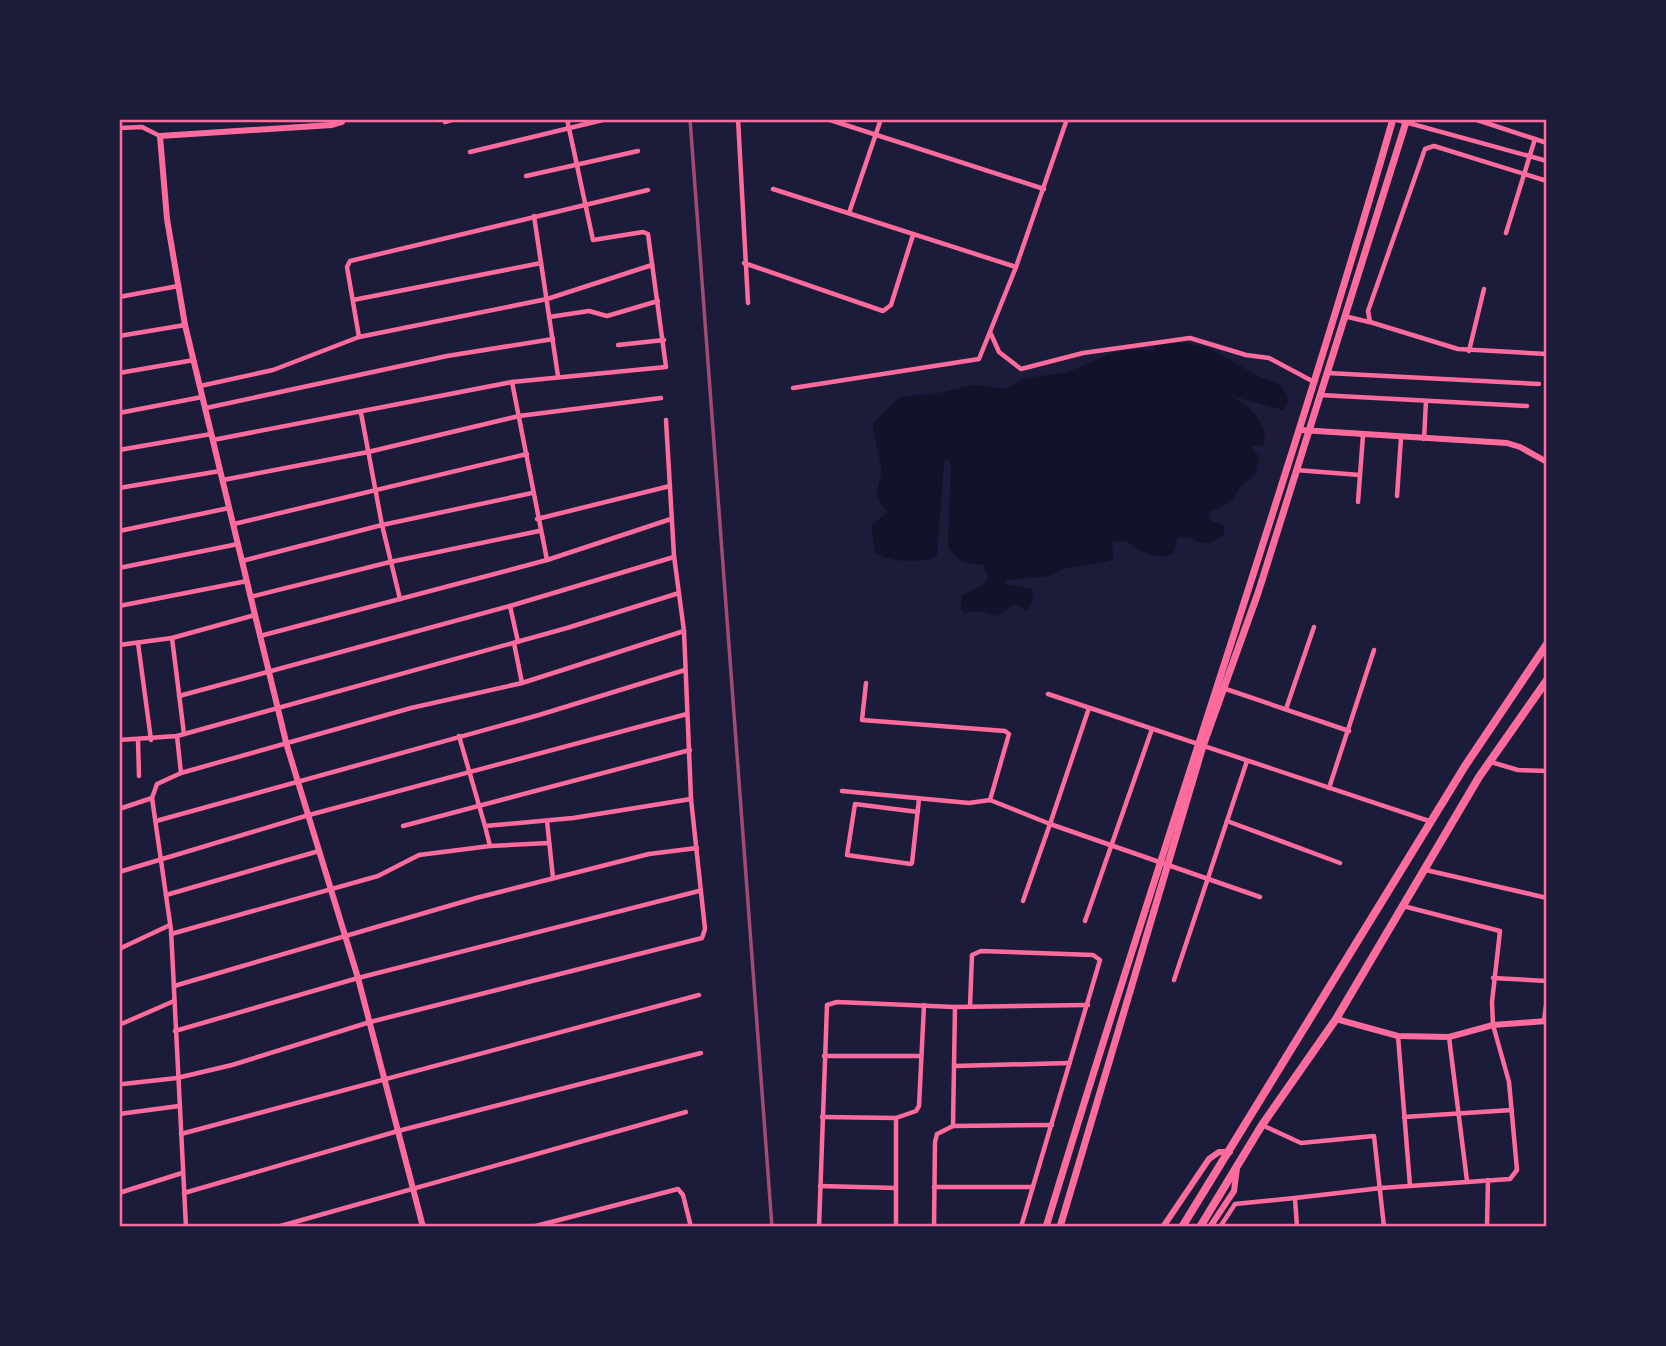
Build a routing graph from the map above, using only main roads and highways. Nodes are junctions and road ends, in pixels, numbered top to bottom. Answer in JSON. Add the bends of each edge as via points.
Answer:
{"nodes":[{"id":1,"x":1393,"y":119,"type":"edge"},
{"id":2,"x":1408,"y":121,"type":"edge"},
{"id":3,"x":1351,"y":258,"type":"junction"},
{"id":4,"x":1362,"y":263,"type":"junction"},
{"id":5,"x":1305,"y":431,"type":"junction"},
{"id":6,"x":1547,"y":644,"type":"edge"},
{"id":7,"x":1547,"y":680,"type":"edge"},
{"id":8,"x":1200,"y":745,"type":"junction"},
{"id":9,"x":1164,"y":863,"type":"junction"},
{"id":10,"x":1073,"y":1139,"type":"junction"},
{"id":11,"x":1084,"y":1142,"type":"junction"},
{"id":12,"x":1046,"y":1227,"type":"edge"},
{"id":13,"x":1059,"y":1227,"type":"edge"},
{"id":14,"x":1182,"y":1227,"type":"edge"},
{"id":15,"x":1200,"y":1227,"type":"edge"}],
"edges":[{"from":1,"to":3,"type":"main road"},
{"from":2,"to":4,"type":"main road"},
{"from":3,"to":4,"type":"main road"},
{"from":3,"to":5,"type":"main road"},
{"from":4,"to":5,"type":"main road"},
{"from":5,"to":8,"type":"main road"},
{"from":5,"to":8,"type":"main road","via":[[1258,593]]},
{"from":6,"to":14,"type":"main road","via":[[1492,722]]},
{"from":7,"to":15,"type":"main road","via":[[1490,762],[1336,1019],[1262,1125]]},
{"from":8,"to":9,"type":"main road"},
{"from":9,"to":10,"type":"main road"},
{"from":9,"to":11,"type":"main road"},
{"from":10,"to":11,"type":"main road"},
{"from":10,"to":12,"type":"main road"},
{"from":11,"to":13,"type":"main road"}]}
